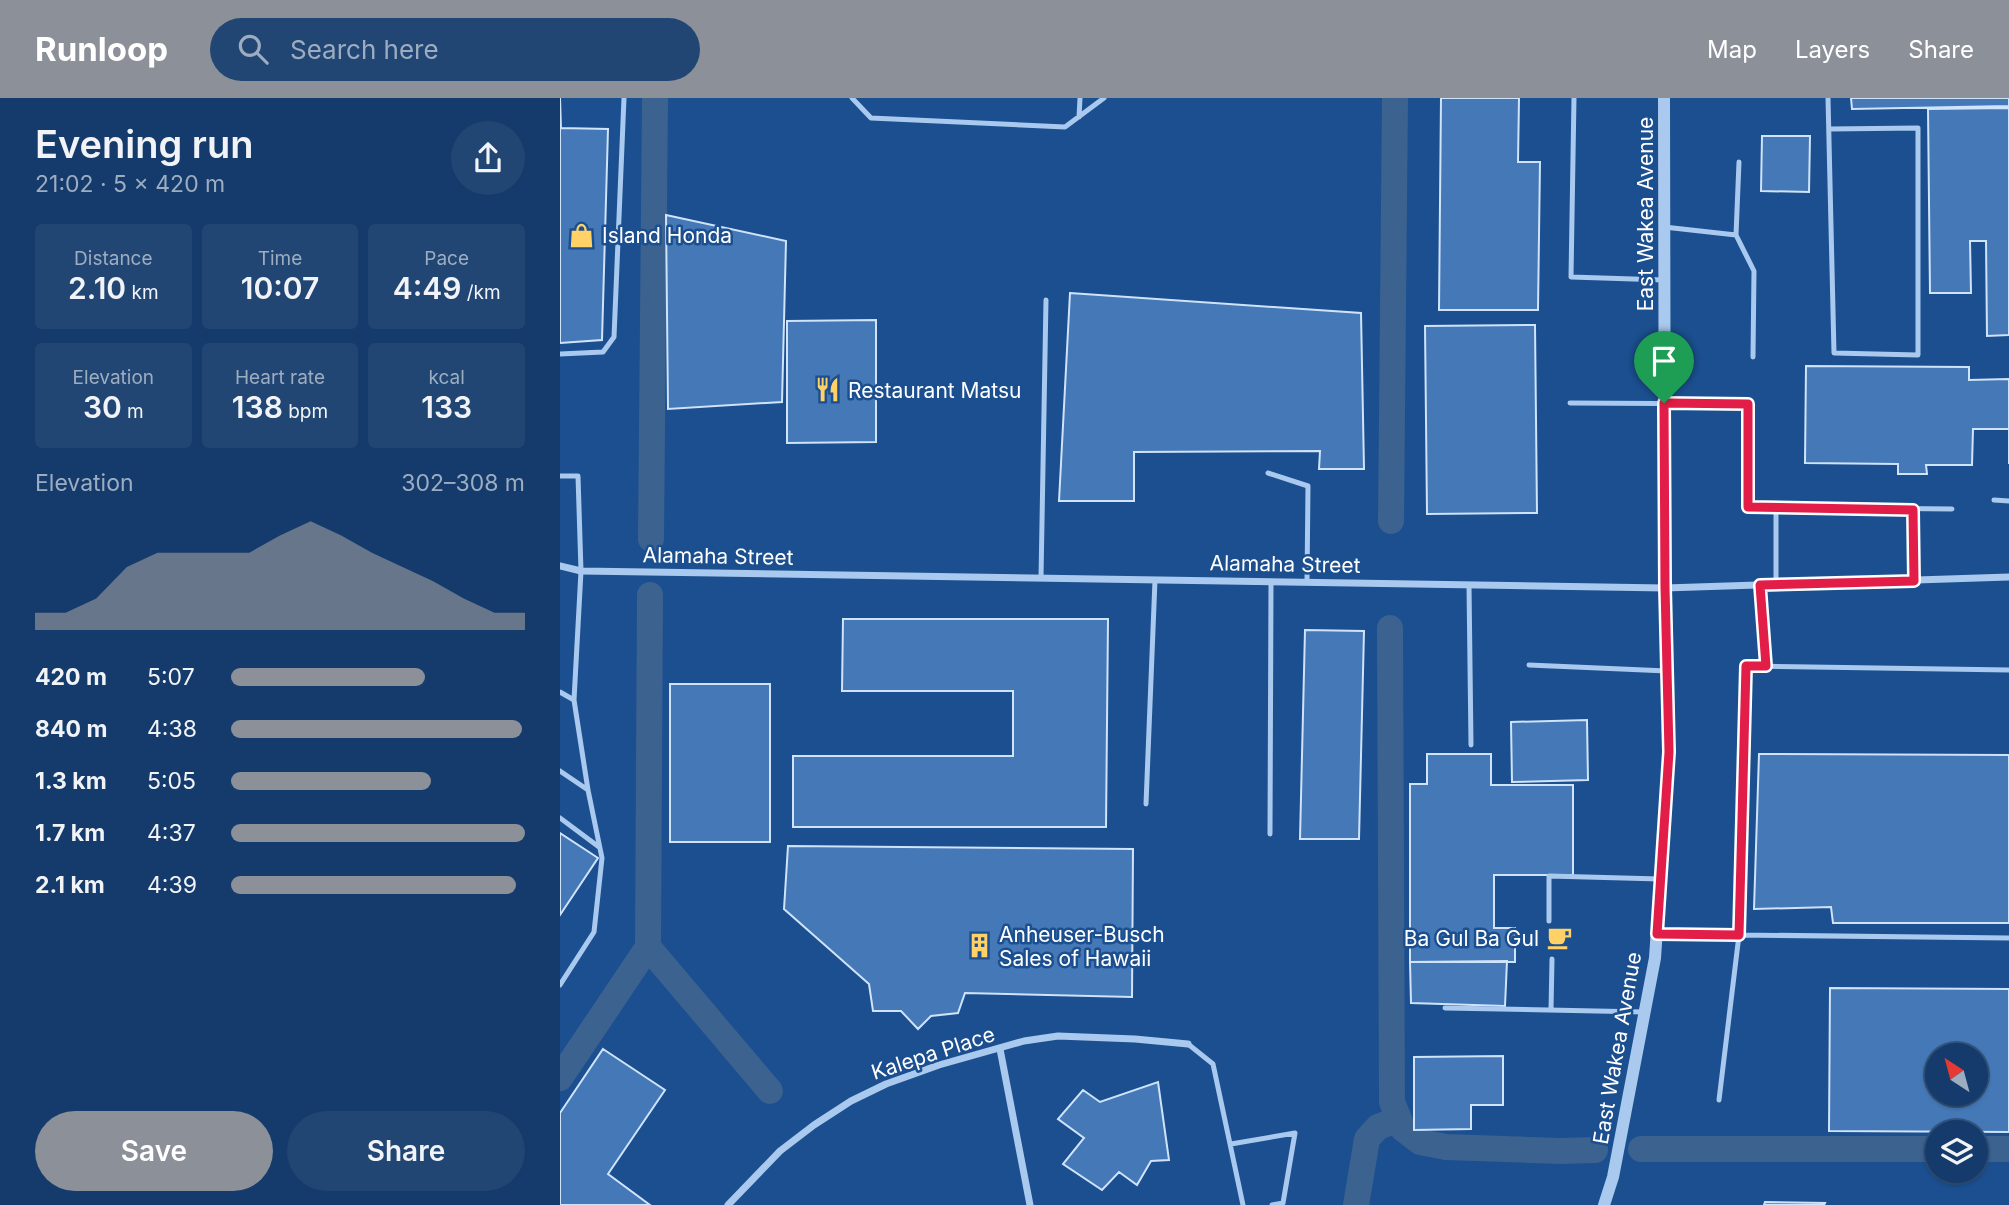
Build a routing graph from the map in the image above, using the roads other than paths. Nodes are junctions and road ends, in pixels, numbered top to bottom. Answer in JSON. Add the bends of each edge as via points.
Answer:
{"nodes":[{"id":1,"x":624,"y":98,"type":"edge"},
{"id":2,"x":852,"y":98,"type":"edge"},
{"id":3,"x":1080,"y":98,"type":"edge"},
{"id":4,"x":1104,"y":98,"type":"edge"},
{"id":5,"x":1574,"y":98,"type":"edge"},
{"id":6,"x":1664,"y":98,"type":"edge"},
{"id":7,"x":1828,"y":98,"type":"edge"},
{"id":8,"x":1079,"y":117,"type":"junction"},
{"id":9,"x":1830,"y":129,"type":"junction"},
{"id":10,"x":1739,"y":162,"type":"dead end"},
{"id":11,"x":1664,"y":226,"type":"junction"},
{"id":12,"x":1737,"y":235,"type":"junction"},
{"id":13,"x":1664,"y":280,"type":"junction"},
{"id":14,"x":1046,"y":300,"type":"dead end"},
{"id":15,"x":560,"y":354,"type":"edge"},
{"id":16,"x":1753,"y":357,"type":"dead end"},
{"id":17,"x":1570,"y":403,"type":"dead end"},
{"id":18,"x":1664,"y":403,"type":"junction"},
{"id":19,"x":1268,"y":473,"type":"dead end"},
{"id":20,"x":560,"y":476,"type":"edge"},
{"id":21,"x":1994,"y":500,"type":"dead end"},
{"id":22,"x":2009,"y":501,"type":"edge"},
{"id":23,"x":1776,"y":508,"type":"junction"},
{"id":24,"x":1952,"y":509,"type":"dead end"},
{"id":25,"x":1913,"y":510,"type":"junction"},
{"id":26,"x":560,"y":566,"type":"edge"},
{"id":27,"x":581,"y":571,"type":"junction"},
{"id":28,"x":2009,"y":577,"type":"edge"},
{"id":29,"x":1041,"y":578,"type":"junction"},
{"id":30,"x":1155,"y":580,"type":"junction"},
{"id":31,"x":1914,"y":581,"type":"junction"},
{"id":32,"x":1271,"y":582,"type":"junction"},
{"id":33,"x":1307,"y":582,"type":"junction"},
{"id":34,"x":1469,"y":585,"type":"junction"},
{"id":35,"x":1760,"y":585,"type":"junction"},
{"id":36,"x":1776,"y":585,"type":"junction"},
{"id":37,"x":1665,"y":587,"type":"junction"},
{"id":38,"x":1529,"y":666,"type":"dead end"},
{"id":39,"x":1766,"y":666,"type":"junction"},
{"id":40,"x":2009,"y":670,"type":"edge"},
{"id":41,"x":1667,"y":671,"type":"junction"},
{"id":42,"x":560,"y":692,"type":"edge"},
{"id":43,"x":574,"y":700,"type":"junction"},
{"id":44,"x":1471,"y":746,"type":"dead end"},
{"id":45,"x":560,"y":771,"type":"edge"},
{"id":46,"x":588,"y":790,"type":"junction"},
{"id":47,"x":1146,"y":804,"type":"dead end"},
{"id":48,"x":560,"y":818,"type":"edge"},
{"id":49,"x":1269,"y":834,"type":"dead end"},
{"id":50,"x":599,"y":847,"type":"junction"},
{"id":51,"x":1660,"y":879,"type":"junction"},
{"id":52,"x":1549,"y":921,"type":"dead end"},
{"id":53,"x":1657,"y":934,"type":"junction"},
{"id":54,"x":1739,"y":935,"type":"junction"},
{"id":55,"x":2009,"y":938,"type":"edge"},
{"id":56,"x":1552,"y":959,"type":"dead end"},
{"id":57,"x":560,"y":985,"type":"edge"},
{"id":58,"x":1445,"y":1008,"type":"dead end"},
{"id":59,"x":1551,"y":1010,"type":"junction"},
{"id":60,"x":1645,"y":1012,"type":"junction"},
{"id":61,"x":1188,"y":1044,"type":"joint"},
{"id":62,"x":1000,"y":1049,"type":"junction"},
{"id":63,"x":1719,"y":1100,"type":"dead end"},
{"id":64,"x":1231,"y":1144,"type":"junction"},
{"id":65,"x":728,"y":1205,"type":"edge"},
{"id":66,"x":1030,"y":1205,"type":"edge"},
{"id":67,"x":1243,"y":1205,"type":"edge"},
{"id":68,"x":1272,"y":1205,"type":"edge"},
{"id":69,"x":1604,"y":1205,"type":"edge"}],
"edges":[{"from":1,"to":15,"type":"lane","via":[[614,337],[603,352]]},
{"from":2,"to":8,"type":"lane","via":[[871,118],[1065,127]]},
{"from":3,"to":8,"type":"lane"},
{"from":4,"to":8,"type":"lane"},
{"from":5,"to":13,"type":"lane","via":[[1571,277]]},
{"from":6,"to":11,"type":"street","name":"East Wakea Avenue"},
{"from":7,"to":9,"type":"lane"},
{"from":9,"to":9,"type":"lane","via":[[1834,353],[1918,355],[1918,128]]},
{"from":10,"to":12,"type":"lane"},
{"from":11,"to":12,"type":"lane"},
{"from":11,"to":13,"type":"street","name":"East Wakea Avenue"},
{"from":12,"to":16,"type":"lane","via":[[1755,271]]},
{"from":13,"to":18,"type":"street","name":"East Wakea Avenue"},
{"from":14,"to":29,"type":"lane"},
{"from":17,"to":18,"type":"lane"},
{"from":18,"to":23,"type":"lane","via":[[1748,404],[1748,507]]},
{"from":18,"to":37,"type":"street","name":"East Wakea Avenue"},
{"from":19,"to":33,"type":"lane","via":[[1308,486]]},
{"from":20,"to":27,"type":"lane","via":[[578,475]]},
{"from":21,"to":22,"type":"lane"},
{"from":23,"to":25,"type":"lane"},
{"from":23,"to":36,"type":"lane"},
{"from":24,"to":25,"type":"lane"},
{"from":25,"to":31,"type":"lane"},
{"from":26,"to":27,"type":"street","name":"Alamaha Street"},
{"from":27,"to":29,"type":"street","name":"Alamaha Street"},
{"from":27,"to":43,"type":"lane"},
{"from":28,"to":31,"type":"street","name":"Alamaha Street"},
{"from":29,"to":30,"type":"street","name":"Alamaha Street"},
{"from":30,"to":32,"type":"street","name":"Alamaha Street"},
{"from":30,"to":47,"type":"lane"},
{"from":31,"to":36,"type":"street","name":"Alamaha Street"},
{"from":32,"to":33,"type":"street","name":"Alamaha Street"},
{"from":32,"to":49,"type":"lane"},
{"from":33,"to":34,"type":"street","name":"Alamaha Street"},
{"from":34,"to":37,"type":"street","name":"Alamaha Street"},
{"from":34,"to":44,"type":"lane"},
{"from":35,"to":36,"type":"street","name":"Alamaha Street"},
{"from":35,"to":37,"type":"street","name":"Alamaha Street"},
{"from":35,"to":39,"type":"lane"},
{"from":37,"to":41,"type":"street","name":"East Wakea Avenue"},
{"from":38,"to":41,"type":"lane"},
{"from":39,"to":40,"type":"lane"},
{"from":39,"to":54,"type":"lane","via":[[1746,666]]},
{"from":41,"to":51,"type":"street","name":"East Wakea Avenue","via":[[1669,752]]},
{"from":42,"to":43,"type":"lane"},
{"from":43,"to":46,"type":"lane"},
{"from":45,"to":46,"type":"lane"},
{"from":46,"to":50,"type":"lane"},
{"from":48,"to":50,"type":"lane"},
{"from":50,"to":57,"type":"lane","via":[[594,932]]},
{"from":51,"to":52,"type":"lane","via":[[1549,876]]},
{"from":51,"to":53,"type":"street","name":"East Wakea Avenue"},
{"from":53,"to":54,"type":"lane"},
{"from":53,"to":60,"type":"street","name":"East Wakea Avenue"},
{"from":54,"to":55,"type":"lane"},
{"from":54,"to":63,"type":"lane"},
{"from":56,"to":59,"type":"lane"},
{"from":58,"to":59,"type":"lane"},
{"from":59,"to":60,"type":"lane"},
{"from":60,"to":69,"type":"street","name":"East Wakea Avenue"},
{"from":61,"to":62,"type":"street","name":"Kalepa Place","via":[[1058,1036]]},
{"from":61,"to":64,"type":"lane","via":[[1213,1064]]},
{"from":62,"to":65,"type":"street","name":"Kalepa Place","via":[[886,1084],[851,1101],[780,1151]]},
{"from":62,"to":66,"type":"street"},
{"from":64,"to":67,"type":"lane"},
{"from":64,"to":68,"type":"lane","via":[[1295,1133],[1283,1203]]}]}
